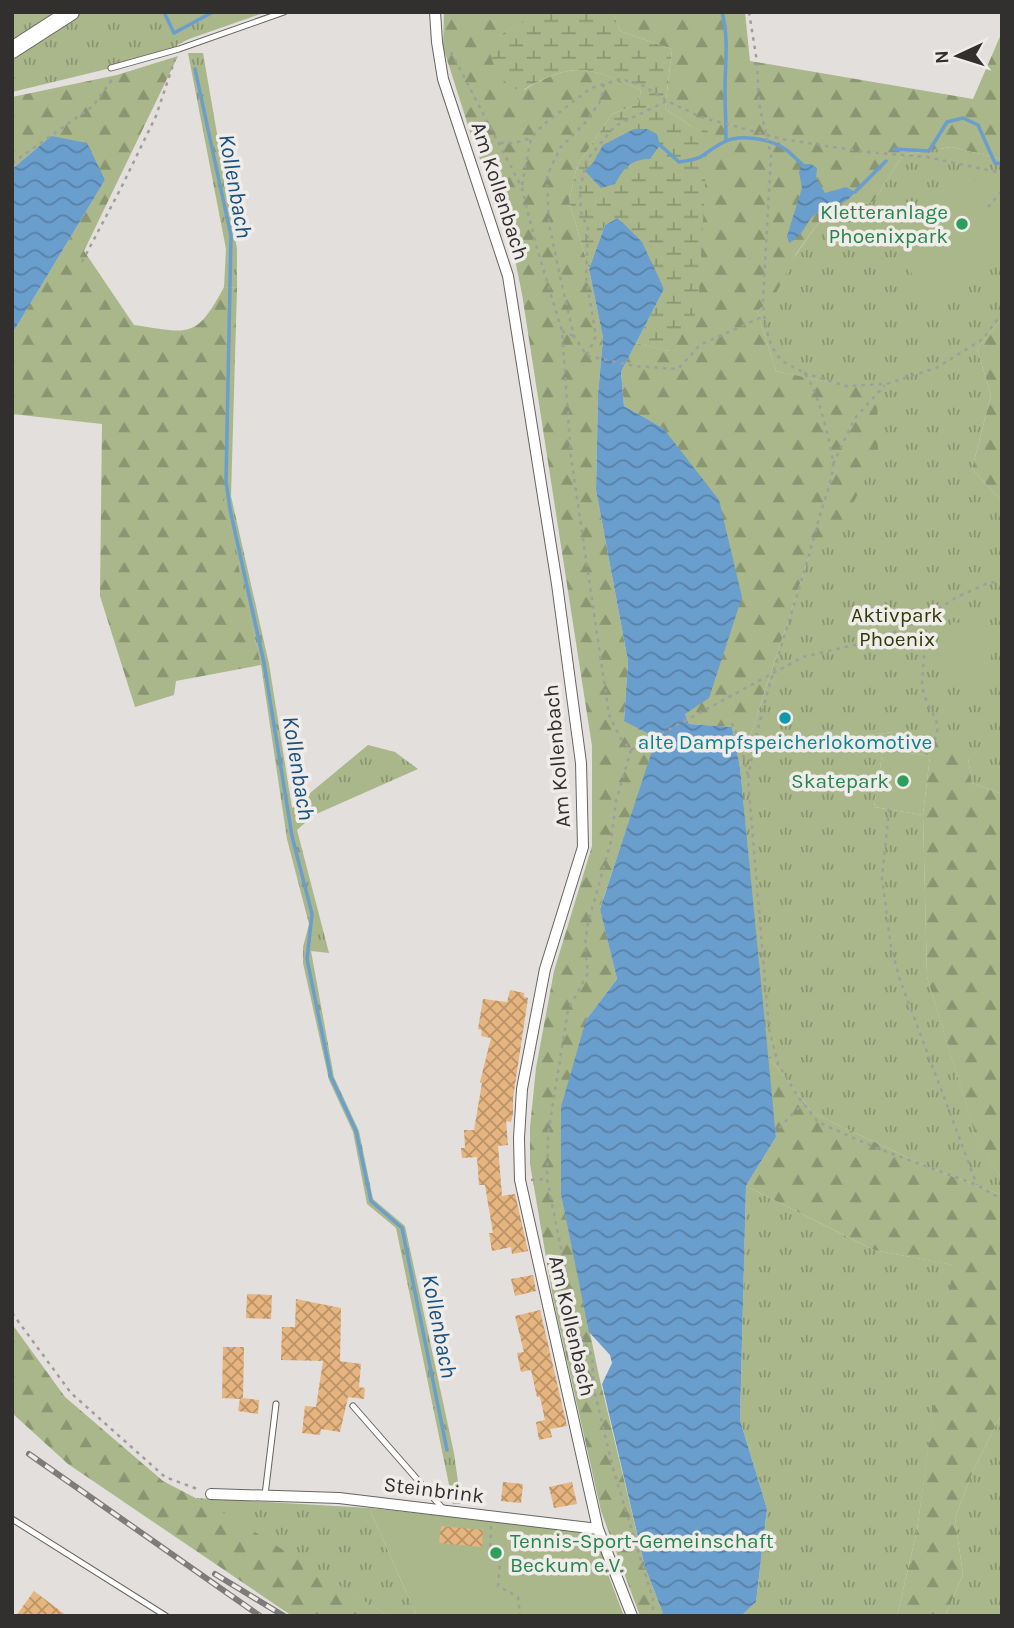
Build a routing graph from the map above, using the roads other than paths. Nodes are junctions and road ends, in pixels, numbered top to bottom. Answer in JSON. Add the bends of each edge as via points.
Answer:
{"nodes":[{"id":1,"x":72,"y":12,"type":"edge"},
{"id":2,"x":284,"y":12,"type":"edge"},
{"id":3,"x":435,"y":12,"type":"edge"},
{"id":4,"x":268,"y":15,"type":"edge"},
{"id":5,"x":12,"y":50,"type":"edge"},
{"id":6,"x":111,"y":68,"type":"dead end"},
{"id":7,"x":275,"y":1404,"type":"dead end"},
{"id":8,"x":353,"y":1406,"type":"dead end"},
{"id":9,"x":211,"y":1494,"type":"road end"},
{"id":10,"x":265,"y":1495,"type":"junction"},
{"id":11,"x":444,"y":1510,"type":"junction"},
{"id":12,"x":12,"y":1519,"type":"edge"},
{"id":13,"x":598,"y":1530,"type":"junction"},
{"id":14,"x":166,"y":1616,"type":"edge"},
{"id":15,"x":632,"y":1616,"type":"edge"}],
"edges":[{"from":1,"to":5,"type":"main road"},
{"from":2,"to":4,"type":"lane"},
{"from":3,"to":13,"type":"street","name":"Am Kollenbach","via":[[443,79],[508,276],[581,763],[583,847],[545,969],[522,1090],[519,1138],[520,1180]]},
{"from":4,"to":6,"type":"lane"},
{"from":7,"to":10,"type":"lane"},
{"from":8,"to":11,"type":"lane"},
{"from":9,"to":10,"type":"street","name":"Steinbrink"},
{"from":10,"to":11,"type":"street","name":"Steinbrink"},
{"from":11,"to":13,"type":"street","name":"Steinbrink"},
{"from":12,"to":14,"type":"lane"},
{"from":13,"to":15,"type":"street","name":"Am Kollenbach"}]}
